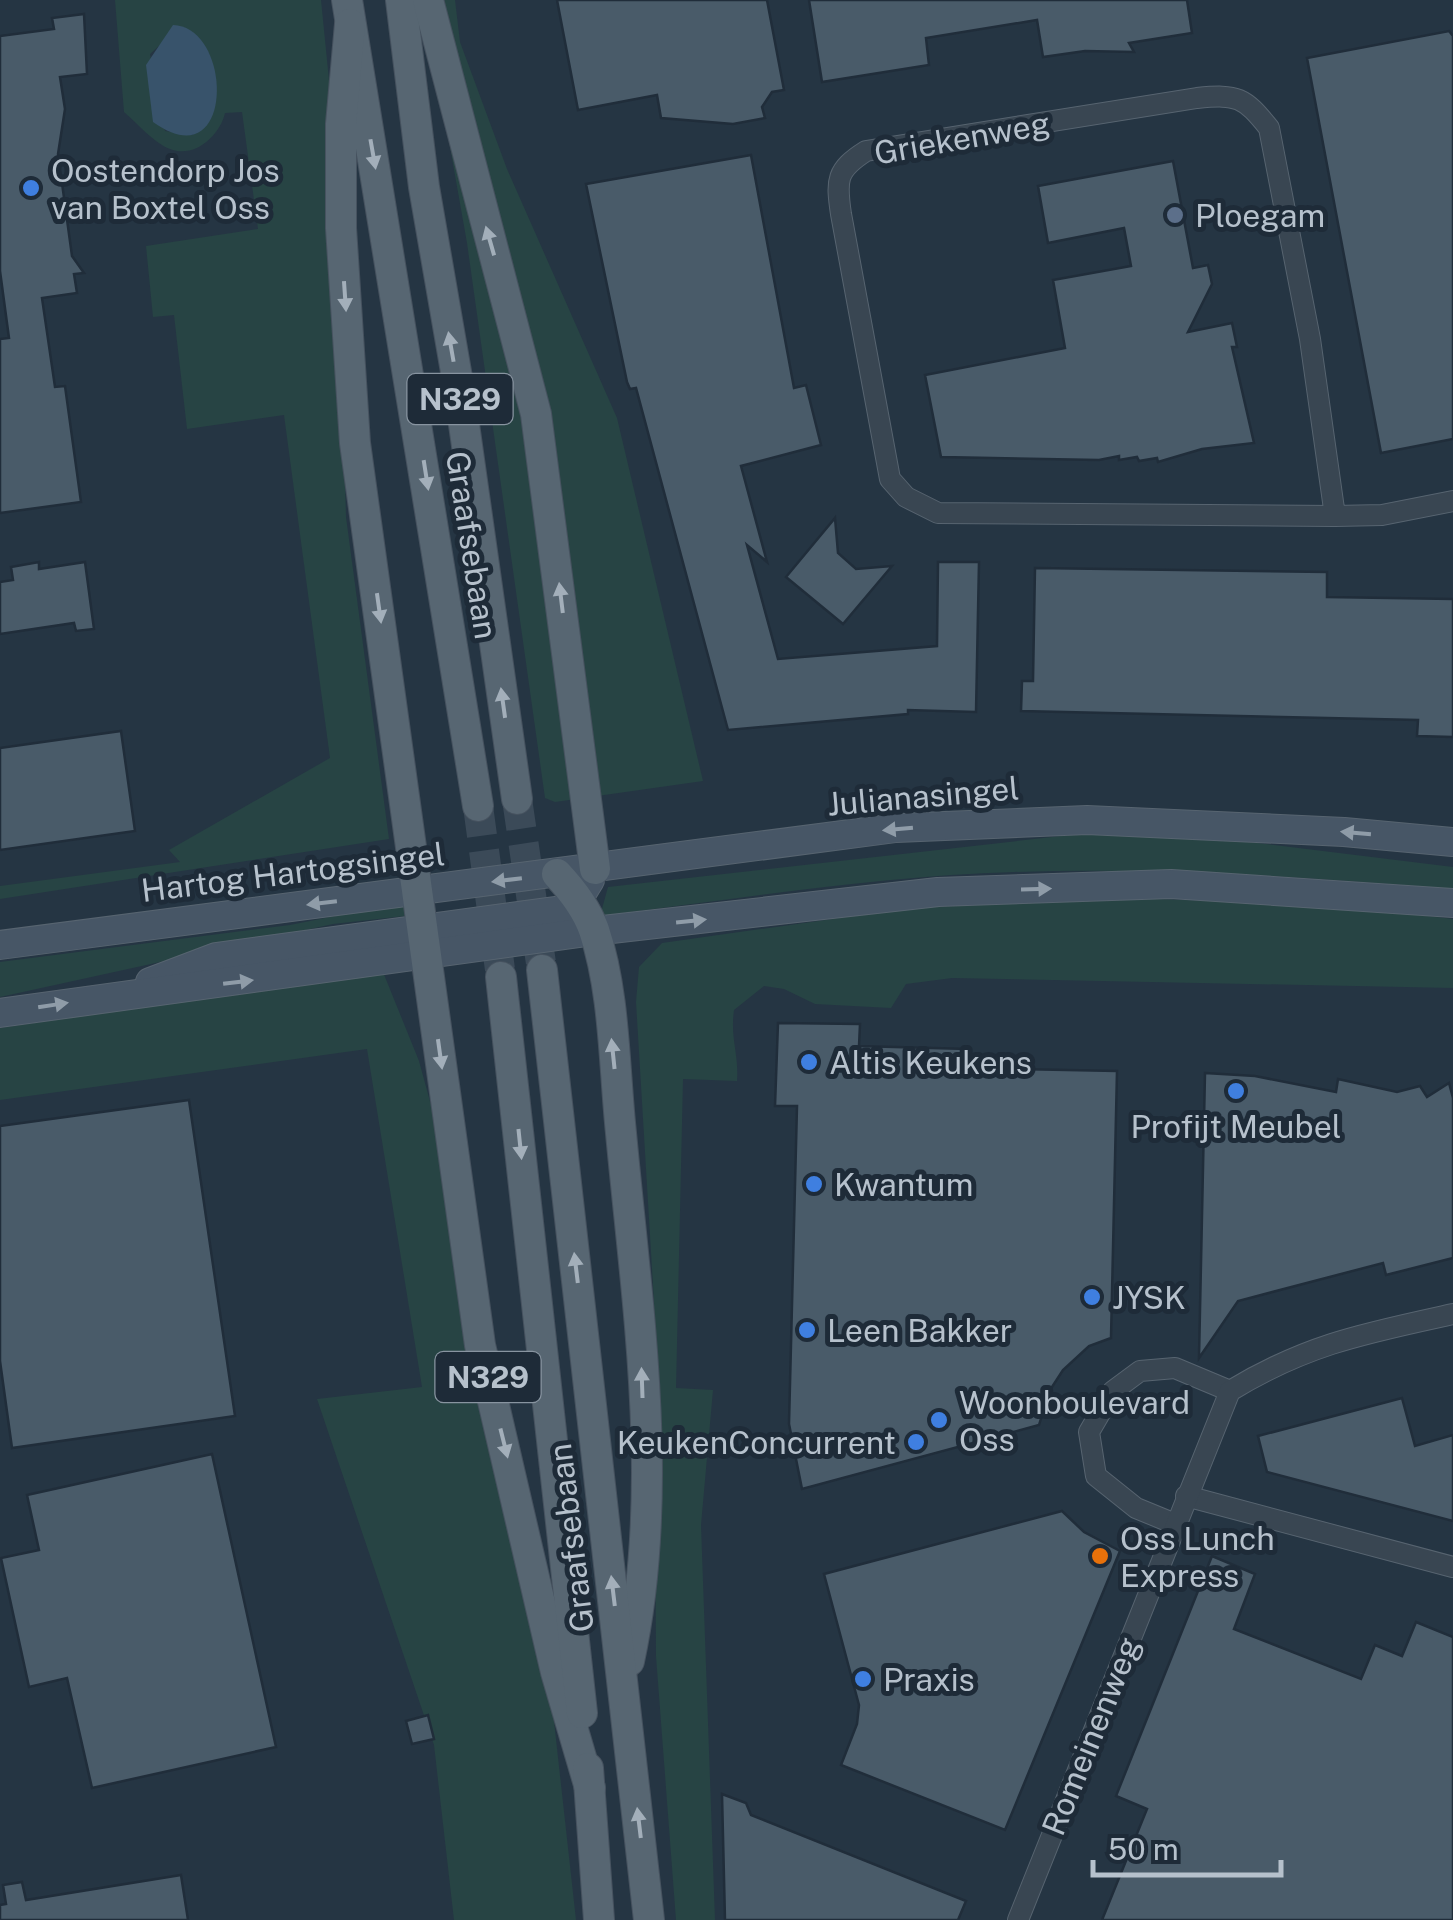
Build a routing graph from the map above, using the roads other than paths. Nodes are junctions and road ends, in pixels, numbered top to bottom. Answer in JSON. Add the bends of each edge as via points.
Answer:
{"nodes":[{"id":1,"x":401,"y":0,"type":"edge"},
{"id":2,"x":428,"y":0,"type":"edge"},
{"id":3,"x":349,"y":12,"type":"edge"},
{"id":4,"x":1453,"y":500,"type":"edge"},
{"id":5,"x":1335,"y":516,"type":"junction"},
{"id":6,"x":517,"y":799,"type":"tunnel mouth"},
{"id":7,"x":478,"y":806,"type":"tunnel mouth"},
{"id":8,"x":1453,"y":842,"type":"edge"},
{"id":9,"x":595,"y":869,"type":"junction"},
{"id":10,"x":557,"y":874,"type":"junction"},
{"id":11,"x":418,"y":890,"type":"junction"},
{"id":12,"x":578,"y":898,"type":"junction"},
{"id":13,"x":1453,"y":903,"type":"edge"},
{"id":14,"x":594,"y":931,"type":"junction"},
{"id":15,"x":425,"y":943,"type":"junction"},
{"id":16,"x":0,"y":945,"type":"edge"},
{"id":17,"x":542,"y":970,"type":"tunnel mouth"},
{"id":18,"x":501,"y":977,"type":"tunnel mouth"},
{"id":19,"x":0,"y":1014,"type":"edge"},
{"id":20,"x":1453,"y":1314,"type":"edge"},
{"id":21,"x":1230,"y":1391,"type":"junction"},
{"id":22,"x":1186,"y":1496,"type":"junction"},
{"id":23,"x":1175,"y":1524,"type":"junction"},
{"id":24,"x":1453,"y":1567,"type":"edge"},
{"id":25,"x":624,"y":1688,"type":"junction"},
{"id":26,"x":590,"y":1788,"type":"junction"},
{"id":27,"x":599,"y":1920,"type":"edge"},
{"id":28,"x":649,"y":1920,"type":"edge"},
{"id":29,"x":1018,"y":1920,"type":"edge"}],
"edges":[{"from":6,"to":1,"type":"main road","name":"Graafsebaan","number":"N329","one_way":true},
{"from":9,"to":2,"type":"main road","number":"N329","one_way":true,"via":[[536,414]]},
{"from":3,"to":7,"type":"main road","name":"Graafsebaan","number":"N329","one_way":true},
{"from":3,"to":11,"type":"main road","number":"N329","one_way":true,"via":[[341,228],[355,442]]},
{"from":4,"to":5,"type":"street","name":"Griekenweg"},
{"from":5,"to":5,"type":"street","name":"Griekenweg","via":[[938,513],[906,497],[890,479],[879,440],[840,214],[837,186],[844,165],[866,152],[1197,98],[1227,95],[1248,102],[1269,128]]},
{"from":8,"to":9,"type":"main road","name":"Julianasingel","one_way":true,"via":[[1050,821],[896,828]]},
{"from":9,"to":10,"type":"main road","name":"Hartog Hartogsingel"},
{"from":9,"to":12,"type":"main road"},
{"from":10,"to":11,"type":"main road","name":"Hartog Hartogsingel","one_way":true},
{"from":10,"to":12,"type":"main road","number":"N329"},
{"from":11,"to":15,"type":"main road","number":"N329"},
{"from":11,"to":16,"type":"main road","name":"Hartog Hartogsingel","one_way":true},
{"from":12,"to":14,"type":"main road","number":"N329"},
{"from":12,"to":15,"type":"main road","via":[[562,910]]},
{"from":14,"to":13,"type":"main road","one_way":true,"via":[[938,892],[1152,885]]},
{"from":14,"to":15,"type":"main road"},
{"from":25,"to":14,"type":"main road","number":"N329","one_way":true,"via":[[642,1600],[640,1325],[607,992]]},
{"from":19,"to":15,"type":"main road","one_way":true},
{"from":15,"to":26,"type":"main road","number":"N329","one_way":true,"via":[[480,1345],[556,1672]]},
{"from":25,"to":17,"type":"main road","name":"Graafsebaan","number":"N329","one_way":true},
{"from":18,"to":26,"type":"main road","name":"Graafsebaan","number":"N329","one_way":true},
{"from":20,"to":21,"type":"street","via":[[1282,1360]]},
{"from":21,"to":22,"type":"street","name":"Romeinenweg"},
{"from":21,"to":23,"type":"street","via":[[1175,1368],[1140,1371],[1112,1391],[1089,1432],[1096,1476],[1136,1508]]},
{"from":22,"to":23,"type":"street","name":"Romeinenweg"},
{"from":22,"to":24,"type":"street"},
{"from":23,"to":29,"type":"street","name":"Romeinenweg"},
{"from":28,"to":25,"type":"main road","name":"Graafsebaan","number":"N329","one_way":true},
{"from":26,"to":27,"type":"main road","name":"Graafsebaan","number":"N329"}]}
